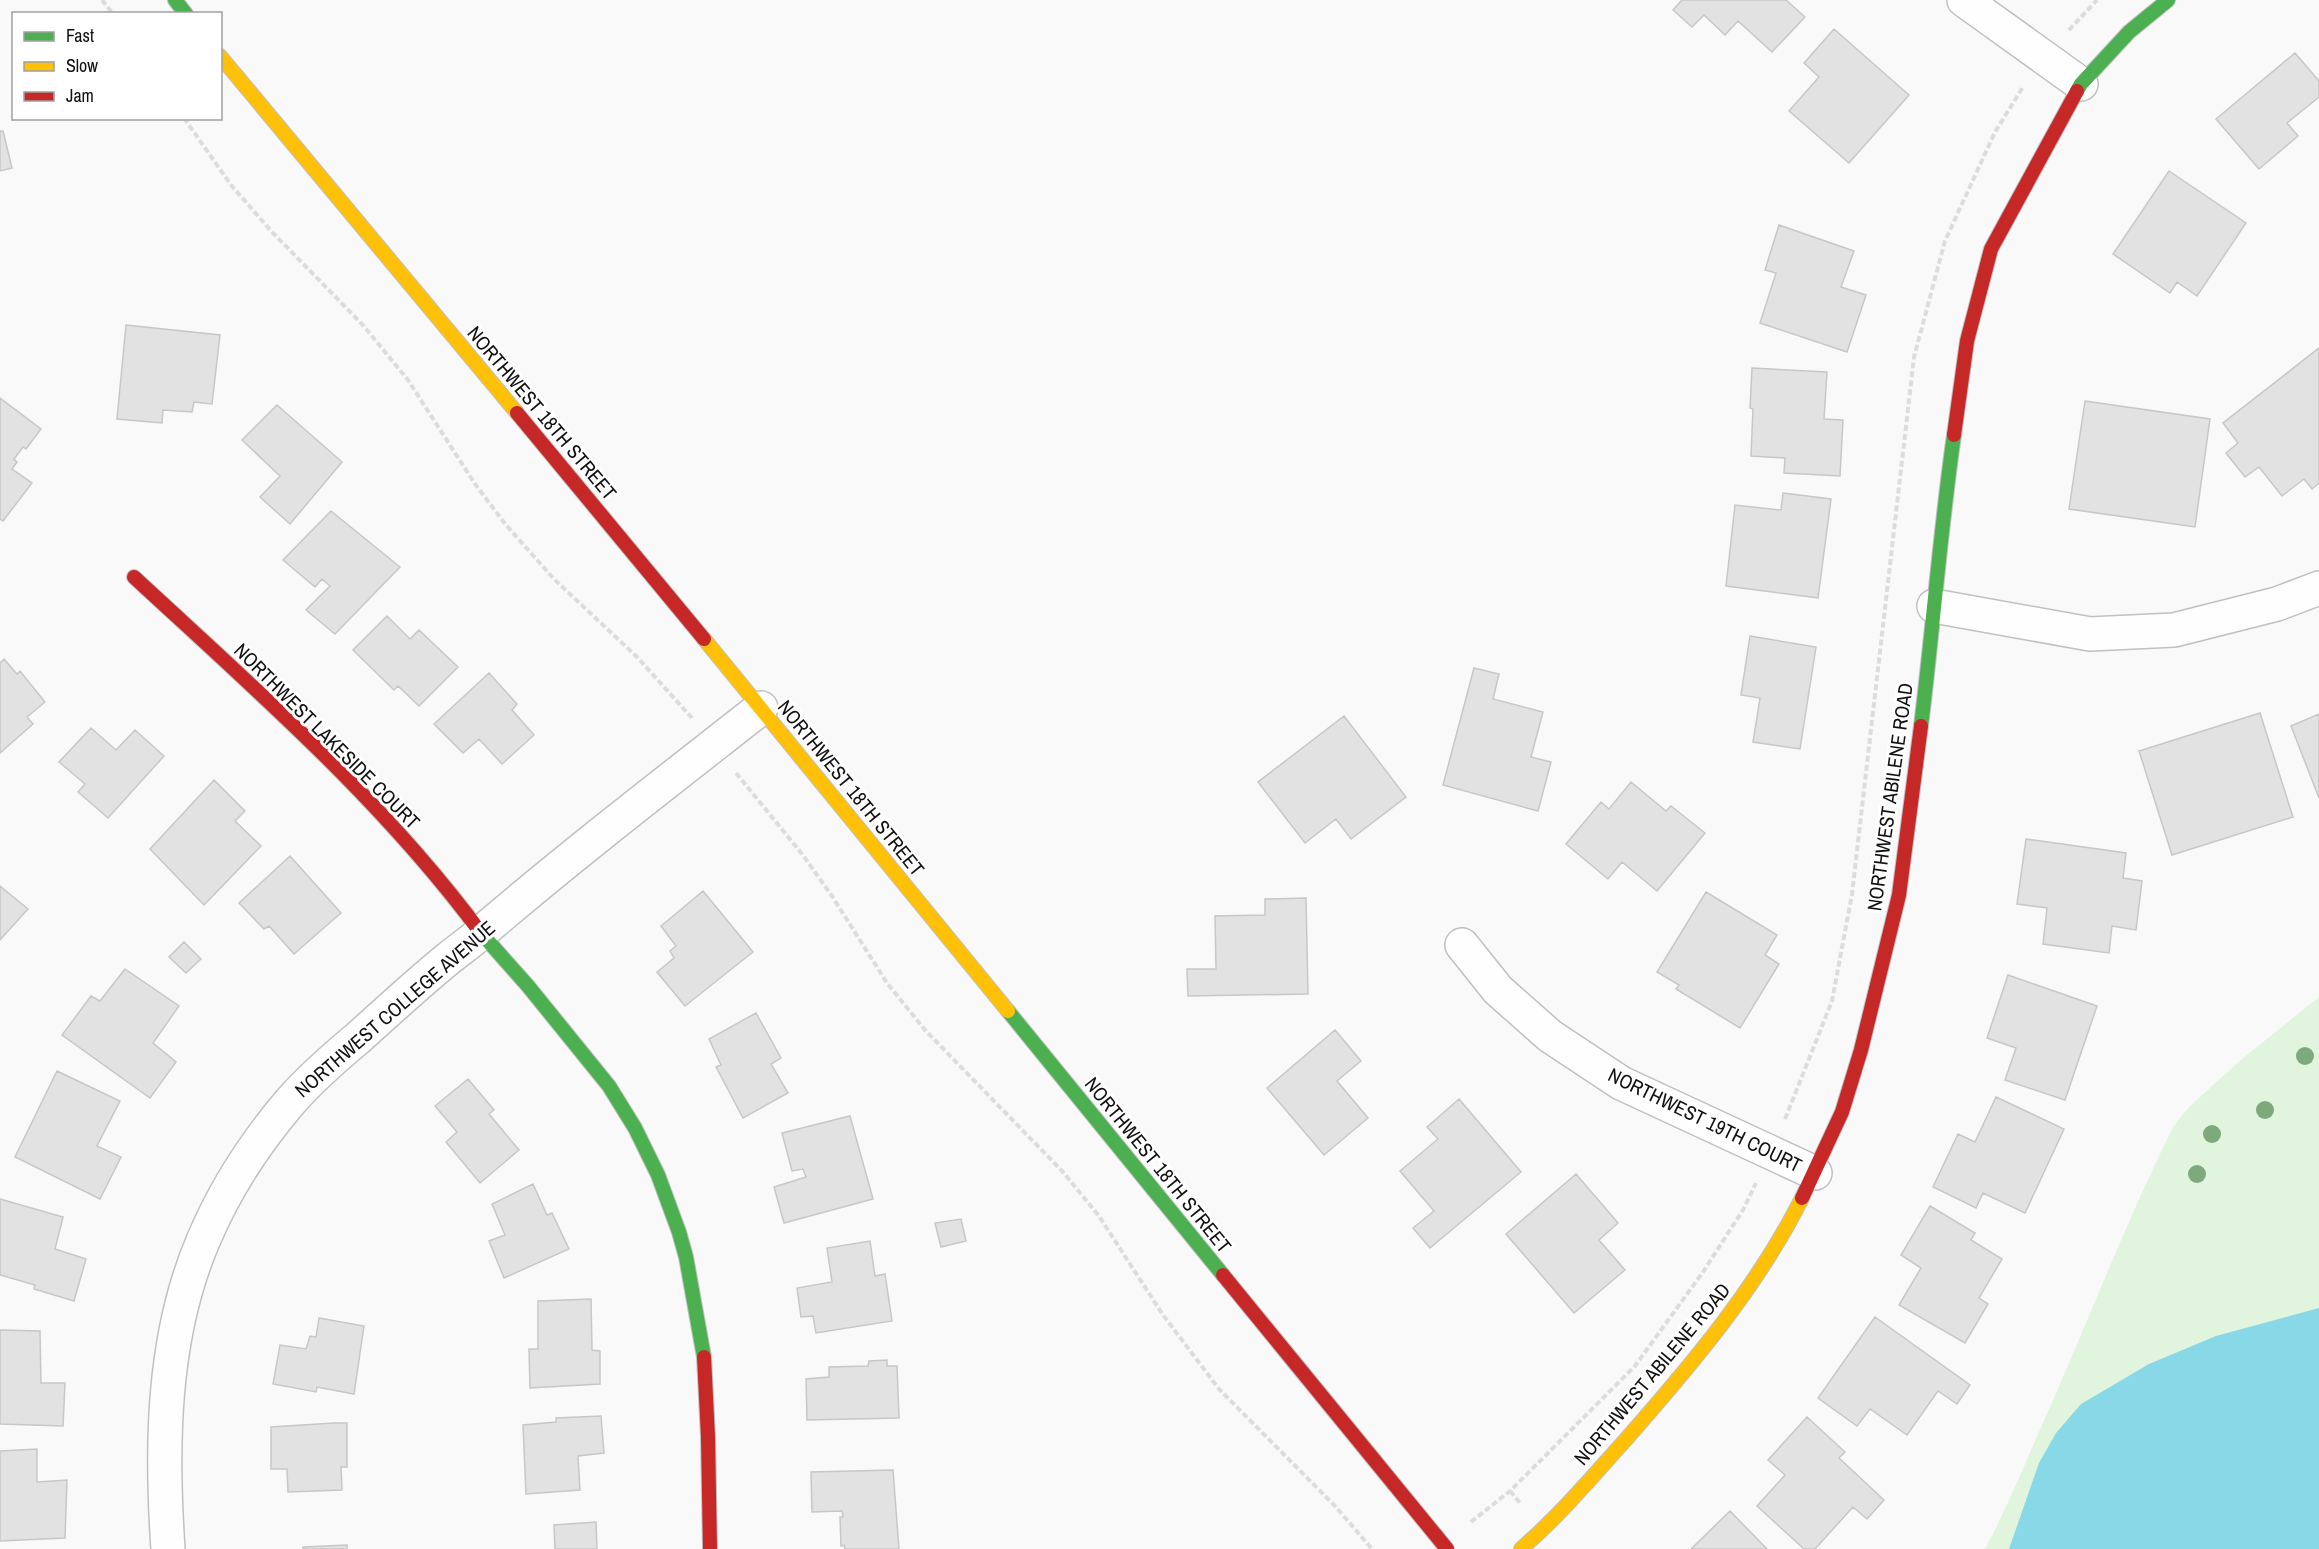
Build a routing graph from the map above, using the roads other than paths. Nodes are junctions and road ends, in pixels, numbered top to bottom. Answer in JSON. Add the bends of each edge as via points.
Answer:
{"nodes":[{"id":1,"x":174,"y":0,"type":"edge"},
{"id":2,"x":1964,"y":0,"type":"edge"},
{"id":3,"x":2168,"y":0,"type":"edge"},
{"id":4,"x":184,"y":12,"type":"edge"},
{"id":5,"x":222,"y":58,"type":"edge"},
{"id":6,"x":2082,"y":84,"type":"junction"},
{"id":7,"x":134,"y":577,"type":"dead end"},
{"id":8,"x":2319,"y":588,"type":"edge"},
{"id":9,"x":1934,"y":606,"type":"junction"},
{"id":10,"x":761,"y":708,"type":"junction"},
{"id":11,"x":481,"y":933,"type":"junction"},
{"id":12,"x":1462,"y":945,"type":"dead end"},
{"id":13,"x":1815,"y":1173,"type":"junction"},
{"id":14,"x":1445,"y":1547,"type":"edge"},
{"id":15,"x":168,"y":1549,"type":"edge"},
{"id":16,"x":710,"y":1549,"type":"edge"},
{"id":17,"x":1521,"y":1549,"type":"edge"}],
"edges":[{"from":1,"to":4,"type":"street"},
{"from":2,"to":6,"type":"street"},
{"from":3,"to":6,"type":"street","name":"NORTHWEST ABILENE ROAD","via":[[2129,32]]},
{"from":5,"to":10,"type":"street","name":"NORTHWEST 18TH STREET"},
{"from":6,"to":9,"type":"street","name":"NORTHWEST ABILENE ROAD","via":[[1991,249],[1967,341]]},
{"from":7,"to":11,"type":"street","name":"NORTHWEST LAKESIDE COURT","via":[[373,803]]},
{"from":8,"to":9,"type":"street","via":[[2277,604],[2174,630],[2090,634]]},
{"from":9,"to":13,"type":"street","name":"NORTHWEST ABILENE ROAD","via":[[1899,895],[1861,1050],[1842,1112]]},
{"from":10,"to":11,"type":"street","name":"NORTHWEST COLLEGE AVENUE"},
{"from":10,"to":14,"type":"street","name":"NORTHWEST 18TH STREET"},
{"from":11,"to":15,"type":"street","name":"NORTHWEST COLLEGE AVENUE","via":[[331,1061],[291,1101],[255,1148],[202,1242],[168,1373]]},
{"from":11,"to":16,"type":"street","name":"NORTHWEST LAKESIDE COURT","via":[[609,1086],[635,1128],[673,1213],[686,1257],[703,1347]]},
{"from":12,"to":13,"type":"street","name":"NORTHWEST 19TH COURT","via":[[1498,990],[1559,1042],[1621,1083]]},
{"from":13,"to":17,"type":"street","name":"NORTHWEST ABILENE ROAD","via":[[1787,1228],[1726,1317],[1654,1408],[1555,1519]]}]}
